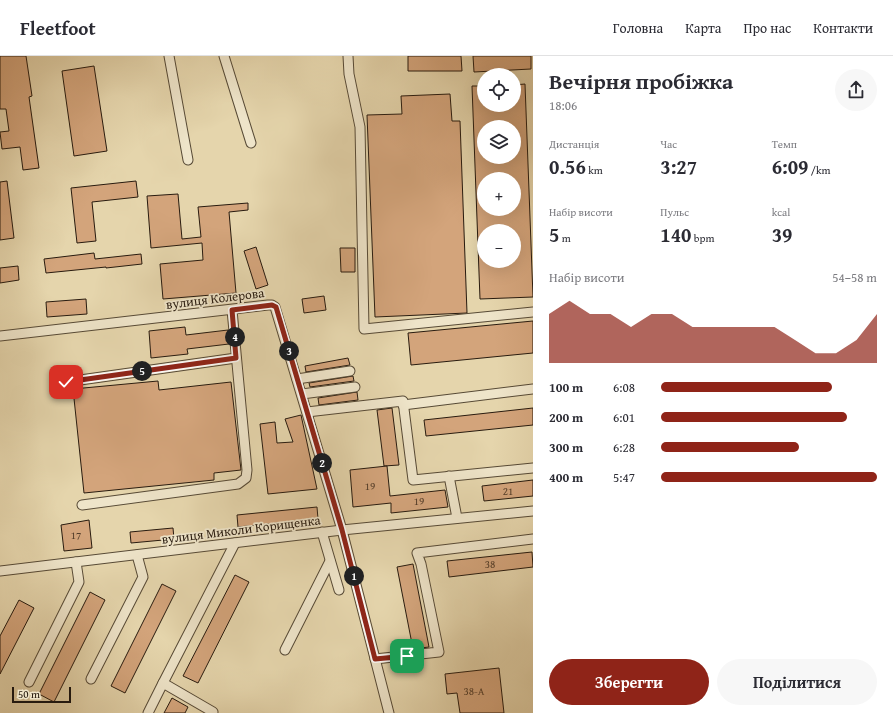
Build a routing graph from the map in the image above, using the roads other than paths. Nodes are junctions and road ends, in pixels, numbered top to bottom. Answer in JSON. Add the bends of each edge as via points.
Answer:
{"nodes":[{"id":1,"x":169,"y":56,"type":"edge"},
{"id":2,"x":224,"y":56,"type":"edge"},
{"id":3,"x":348,"y":56,"type":"edge"},
{"id":4,"x":251,"y":143,"type":"dead end"},
{"id":5,"x":188,"y":160,"type":"dead end"},
{"id":6,"x":232,"y":310,"type":"junction"},
{"id":7,"x":533,"y":312,"type":"edge"},
{"id":8,"x":0,"y":336,"type":"edge"},
{"id":9,"x":236,"y":358,"type":"junction"},
{"id":10,"x":350,"y":371,"type":"dead end"},
{"id":11,"x":297,"y":379,"type":"junction"},
{"id":12,"x":66,"y":382,"type":"dead end"},
{"id":13,"x":355,"y":387,"type":"dead end"},
{"id":14,"x":533,"y":389,"type":"edge"},
{"id":15,"x":302,"y":394,"type":"junction"},
{"id":16,"x":403,"y":405,"type":"junction"},
{"id":17,"x":307,"y":412,"type":"junction"},
{"id":18,"x":533,"y":468,"type":"edge"},
{"id":19,"x":449,"y":476,"type":"junction"},
{"id":20,"x":82,"y":505,"type":"dead end"},
{"id":21,"x":533,"y":511,"type":"edge"},
{"id":22,"x":457,"y":518,"type":"junction"},
{"id":23,"x":342,"y":530,"type":"junction"},
{"id":24,"x":322,"y":532,"type":"junction"},
{"id":25,"x":533,"y":539,"type":"edge"},
{"id":26,"x":235,"y":543,"type":"junction"},
{"id":27,"x":137,"y":555,"type":"junction"},
{"id":28,"x":330,"y":560,"type":"junction"},
{"id":29,"x":76,"y":562,"type":"junction"},
{"id":30,"x":0,"y":571,"type":"edge"},
{"id":31,"x":339,"y":590,"type":"dead end"},
{"id":32,"x":285,"y":650,"type":"dead end"},
{"id":33,"x":375,"y":659,"type":"junction"},
{"id":34,"x":91,"y":679,"type":"dead end"},
{"id":35,"x":29,"y":682,"type":"dead end"},
{"id":36,"x":163,"y":684,"type":"junction"},
{"id":37,"x":148,"y":713,"type":"edge"},
{"id":38,"x":214,"y":713,"type":"edge"},
{"id":39,"x":389,"y":713,"type":"edge"}],
"edges":[{"from":1,"to":5,"type":"street"},
{"from":2,"to":4,"type":"street"},
{"from":3,"to":7,"type":"street","via":[[349,74],[360,127],[364,329]]},
{"from":6,"to":8,"type":"street","name":"вулиця Колерова"},
{"from":6,"to":9,"type":"street"},
{"from":6,"to":11,"type":"street","name":"вулиця Колерова","via":[[272,305],[276,307]]},
{"from":9,"to":12,"type":"street"},
{"from":9,"to":20,"type":"street","via":[[246,478],[238,484]]},
{"from":10,"to":11,"type":"street"},
{"from":11,"to":15,"type":"street","name":"вулиця Колерова"},
{"from":13,"to":15,"type":"street"},
{"from":14,"to":16,"type":"street"},
{"from":15,"to":17,"type":"street","name":"вулиця Колерова"},
{"from":16,"to":17,"type":"street","via":[[403,401]]},
{"from":16,"to":19,"type":"street","via":[[413,480]]},
{"from":17,"to":23,"type":"street","name":"вулиця Колерова"},
{"from":18,"to":19,"type":"street"},
{"from":19,"to":22,"type":"street"},
{"from":21,"to":22,"type":"street","name":"вулиця Миколи Корищенка"},
{"from":22,"to":23,"type":"street","name":"вулиця Миколи Корищенка"},
{"from":23,"to":24,"type":"street","name":"вулиця Миколи Корищенка"},
{"from":23,"to":33,"type":"street","name":"вулиця Колерова"},
{"from":24,"to":26,"type":"street","name":"вулиця Миколи Корищенка"},
{"from":24,"to":28,"type":"street"},
{"from":25,"to":33,"type":"street","via":[[417,553],[422,564],[439,652]]},
{"from":26,"to":27,"type":"street","name":"вулиця Миколи Корищенка"},
{"from":26,"to":36,"type":"street"},
{"from":27,"to":29,"type":"street","name":"вулиця Миколи Корищенка"},
{"from":27,"to":34,"type":"street","via":[[143,577]]},
{"from":28,"to":31,"type":"street"},
{"from":28,"to":32,"type":"street"},
{"from":29,"to":30,"type":"street","name":"вулиця Миколи Корищенка"},
{"from":29,"to":35,"type":"street","via":[[80,582]]},
{"from":33,"to":39,"type":"street","name":"вулиця Колерова"},
{"from":36,"to":37,"type":"street"},
{"from":36,"to":38,"type":"street"}]}
